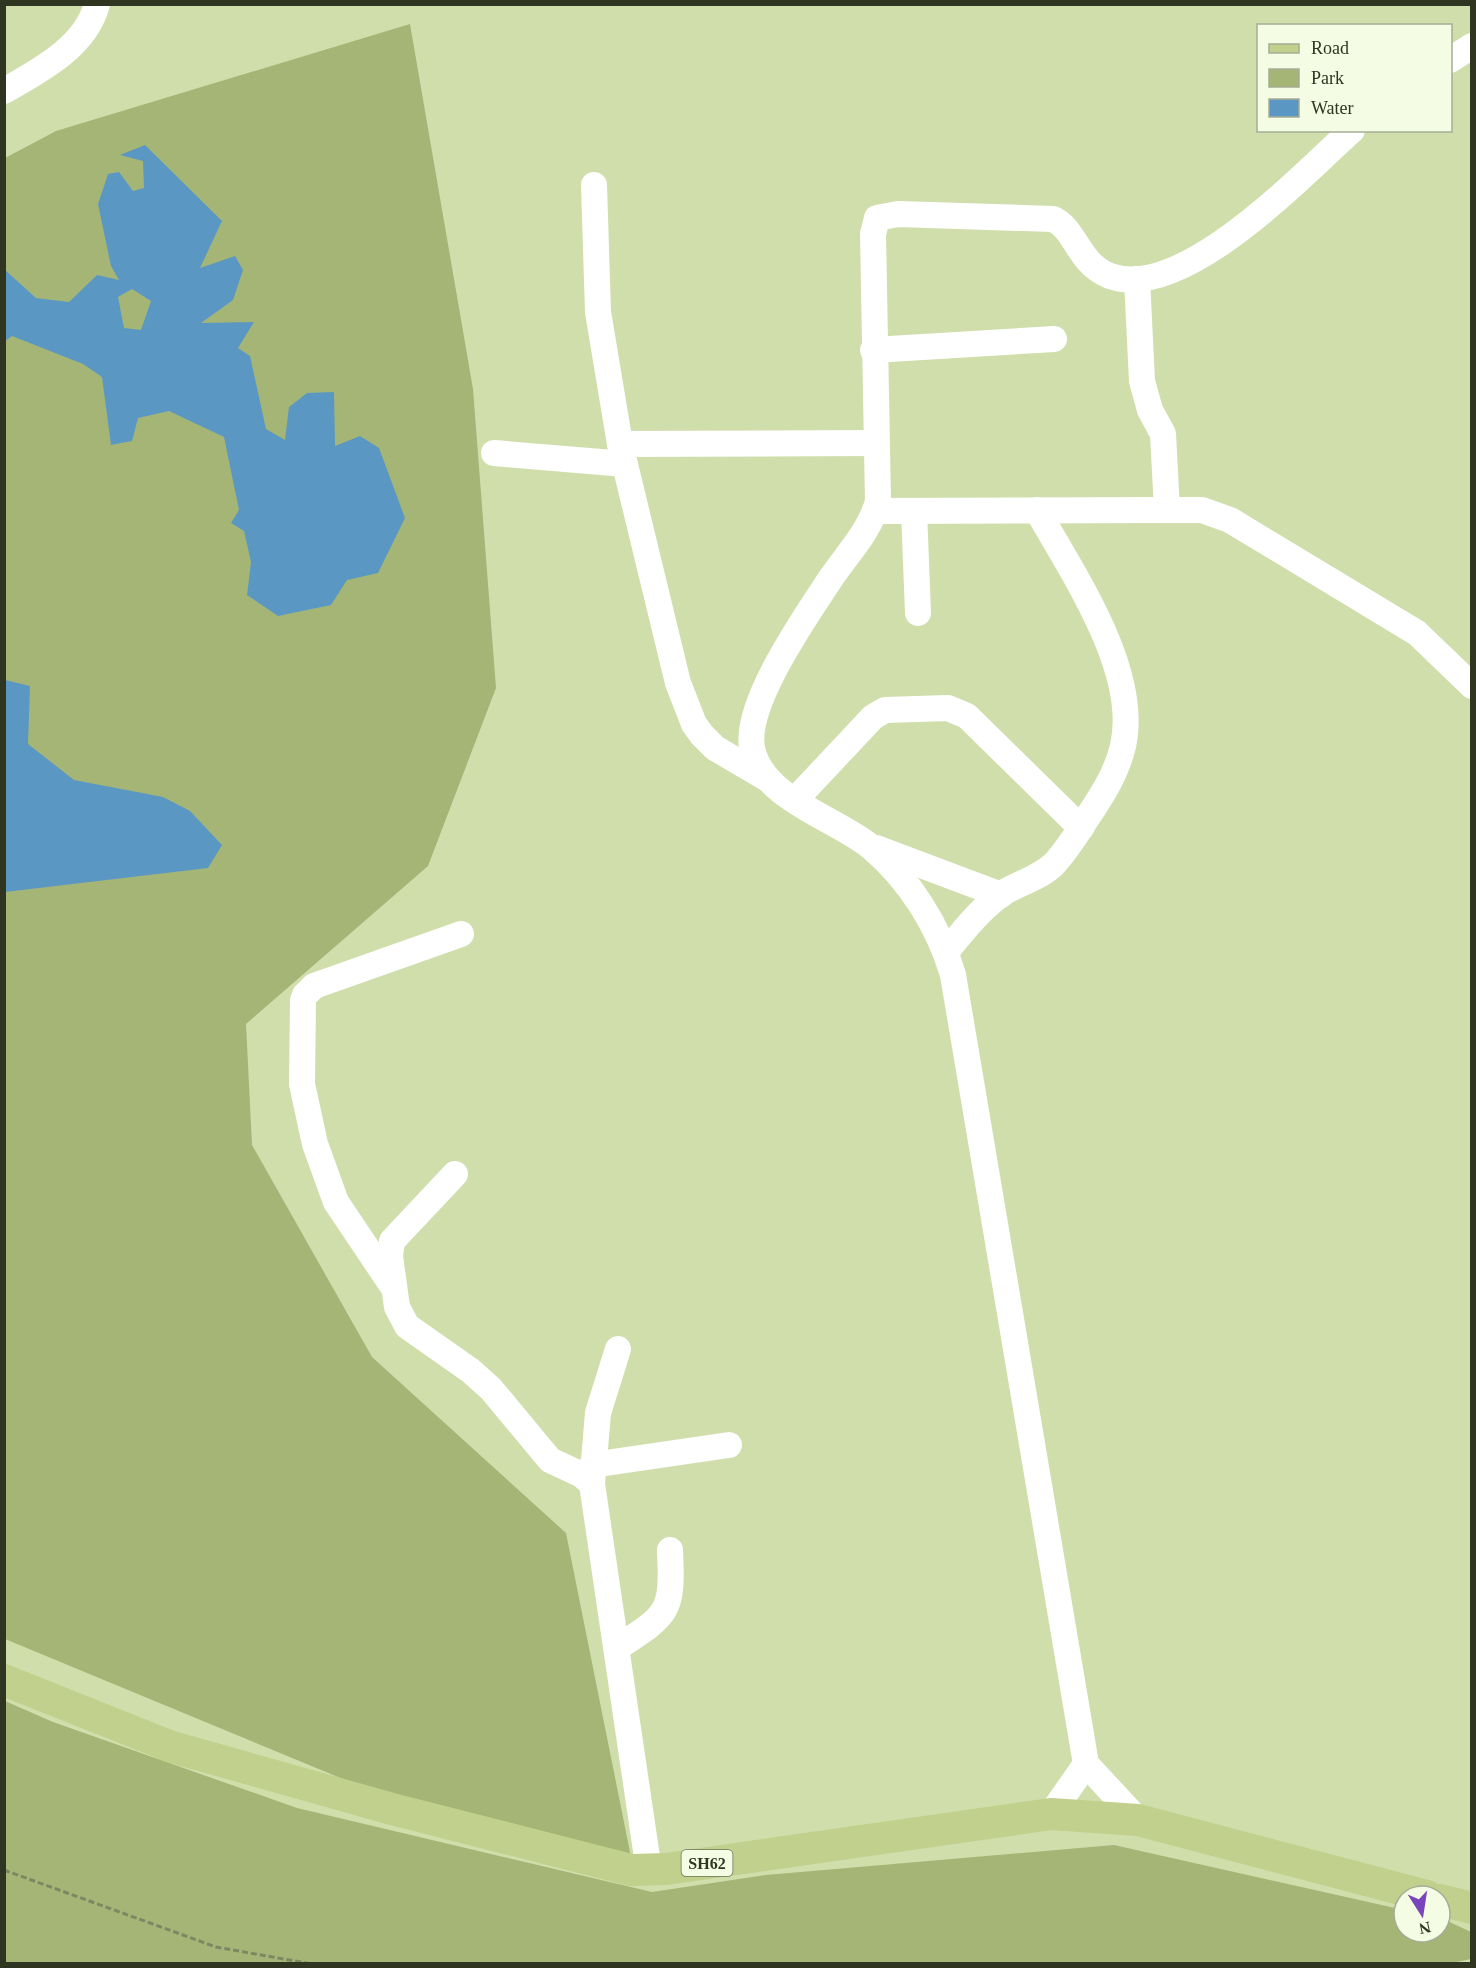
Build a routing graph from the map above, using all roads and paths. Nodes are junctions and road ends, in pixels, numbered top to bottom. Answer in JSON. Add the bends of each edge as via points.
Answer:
{"nodes":[{"id":1,"x":97,"y":4,"type":"edge"},
{"id":2,"x":1472,"y":46,"type":"edge"},
{"id":3,"x":1452,"y":59,"type":"edge"},
{"id":4,"x":4,"y":91,"type":"edge"},
{"id":5,"x":1350,"y":132,"type":"edge"},
{"id":6,"x":594,"y":185,"type":"dead end"},
{"id":7,"x":1137,"y":279,"type":"junction"},
{"id":8,"x":1054,"y":339,"type":"dead end"},
{"id":9,"x":873,"y":350,"type":"junction"},
{"id":10,"x":875,"y":443,"type":"junction"},
{"id":11,"x":494,"y":453,"type":"dead end"},
{"id":12,"x":622,"y":454,"type":"junction"},
{"id":13,"x":1037,"y":510,"type":"junction"},
{"id":14,"x":1167,"y":510,"type":"junction"},
{"id":15,"x":914,"y":511,"type":"junction"},
{"id":16,"x":875,"y":512,"type":"junction"},
{"id":17,"x":918,"y":613,"type":"dead end"},
{"id":18,"x":1472,"y":686,"type":"edge"},
{"id":19,"x":771,"y":781,"type":"junction"},
{"id":20,"x":795,"y":800,"type":"junction"},
{"id":21,"x":1081,"y":828,"type":"junction"},
{"id":22,"x":870,"y":846,"type":"junction"},
{"id":23,"x":1001,"y":895,"type":"junction"},
{"id":24,"x":461,"y":934,"type":"dead end"},
{"id":25,"x":946,"y":952,"type":"junction"},
{"id":26,"x":455,"y":1174,"type":"dead end"},
{"id":27,"x":394,"y":1290,"type":"junction"},
{"id":28,"x":618,"y":1349,"type":"dead end"},
{"id":29,"x":729,"y":1445,"type":"dead end"},
{"id":30,"x":592,"y":1475,"type":"junction"},
{"id":31,"x":670,"y":1550,"type":"dead end"},
{"id":32,"x":618,"y":1647,"type":"junction"},
{"id":33,"x":4,"y":1680,"type":"edge"},
{"id":34,"x":1086,"y":1764,"type":"junction"},
{"id":35,"x":1051,"y":1814,"type":"junction"},
{"id":36,"x":1138,"y":1820,"type":"junction"},
{"id":37,"x":4,"y":1870,"type":"edge"},
{"id":38,"x":649,"y":1871,"type":"junction"},
{"id":39,"x":1392,"y":1887,"type":"edge"},
{"id":40,"x":1452,"y":1903,"type":"edge"},
{"id":41,"x":1472,"y":1908,"type":"edge"},
{"id":42,"x":312,"y":1964,"type":"edge"}],
"edges":[{"from":1,"to":4,"type":"street","via":[[68,49]]},
{"from":2,"to":3,"type":"street"},
{"from":5,"to":7,"type":"street","via":[[1244,228],[1174,268]]},
{"from":6,"to":12,"type":"street","via":[[598,312]]},
{"from":7,"to":9,"type":"street","via":[[1124,279],[1095,268],[1061,222],[1053,219],[884,215],[873,225]]},
{"from":7,"to":14,"type":"street","via":[[1142,381],[1150,410],[1163,435]]},
{"from":8,"to":9,"type":"street"},
{"from":9,"to":10,"type":"street"},
{"from":10,"to":12,"type":"street"},
{"from":10,"to":16,"type":"street"},
{"from":11,"to":12,"type":"street"},
{"from":12,"to":19,"type":"street","via":[[678,684],[694,724],[716,747]]},
{"from":13,"to":14,"type":"street"},
{"from":13,"to":15,"type":"street"},
{"from":13,"to":21,"type":"street","via":[[1104,635],[1124,699],[1125,729],[1119,760]]},
{"from":14,"to":18,"type":"street","via":[[1202,510],[1230,520],[1417,633]]},
{"from":15,"to":16,"type":"street"},
{"from":15,"to":17,"type":"street"},
{"from":16,"to":19,"type":"street","via":[[831,578],[753,716],[752,747],[760,770]]},
{"from":19,"to":20,"type":"street"},
{"from":20,"to":21,"type":"street","via":[[873,717],[894,708],[948,708],[967,716]]},
{"from":20,"to":22,"type":"street"},
{"from":21,"to":23,"type":"street","via":[[1048,869]]},
{"from":22,"to":23,"type":"street"},
{"from":22,"to":25,"type":"street","via":[[924,910]]},
{"from":23,"to":25,"type":"street"},
{"from":24,"to":27,"type":"street","via":[[314,986],[303,1000],[304,1100],[324,1171],[336,1202]]},
{"from":25,"to":34,"type":"street"},
{"from":26,"to":27,"type":"street","via":[[392,1241]]},
{"from":27,"to":30,"type":"street","via":[[407,1326],[491,1389],[550,1460],[582,1475]]},
{"from":28,"to":30,"type":"street","via":[[598,1413]]},
{"from":29,"to":30,"type":"street"},
{"from":30,"to":32,"type":"street"},
{"from":31,"to":32,"type":"street","via":[[670,1590],[665,1610],[654,1623]]},
{"from":32,"to":38,"type":"street"},
{"from":33,"to":38,"type":"main road","number":"SH62","via":[[172,1747],[403,1812],[631,1870]]},
{"from":34,"to":35,"type":"street"},
{"from":34,"to":36,"type":"street"},
{"from":35,"to":36,"type":"main road","number":"SH62"},
{"from":35,"to":38,"type":"main road","number":"SH62"},
{"from":36,"to":39,"type":"main road","number":"SH62"},
{"from":37,"to":42,"type":"path","via":[[216,1947]]},
{"from":40,"to":41,"type":"main road"}]}
